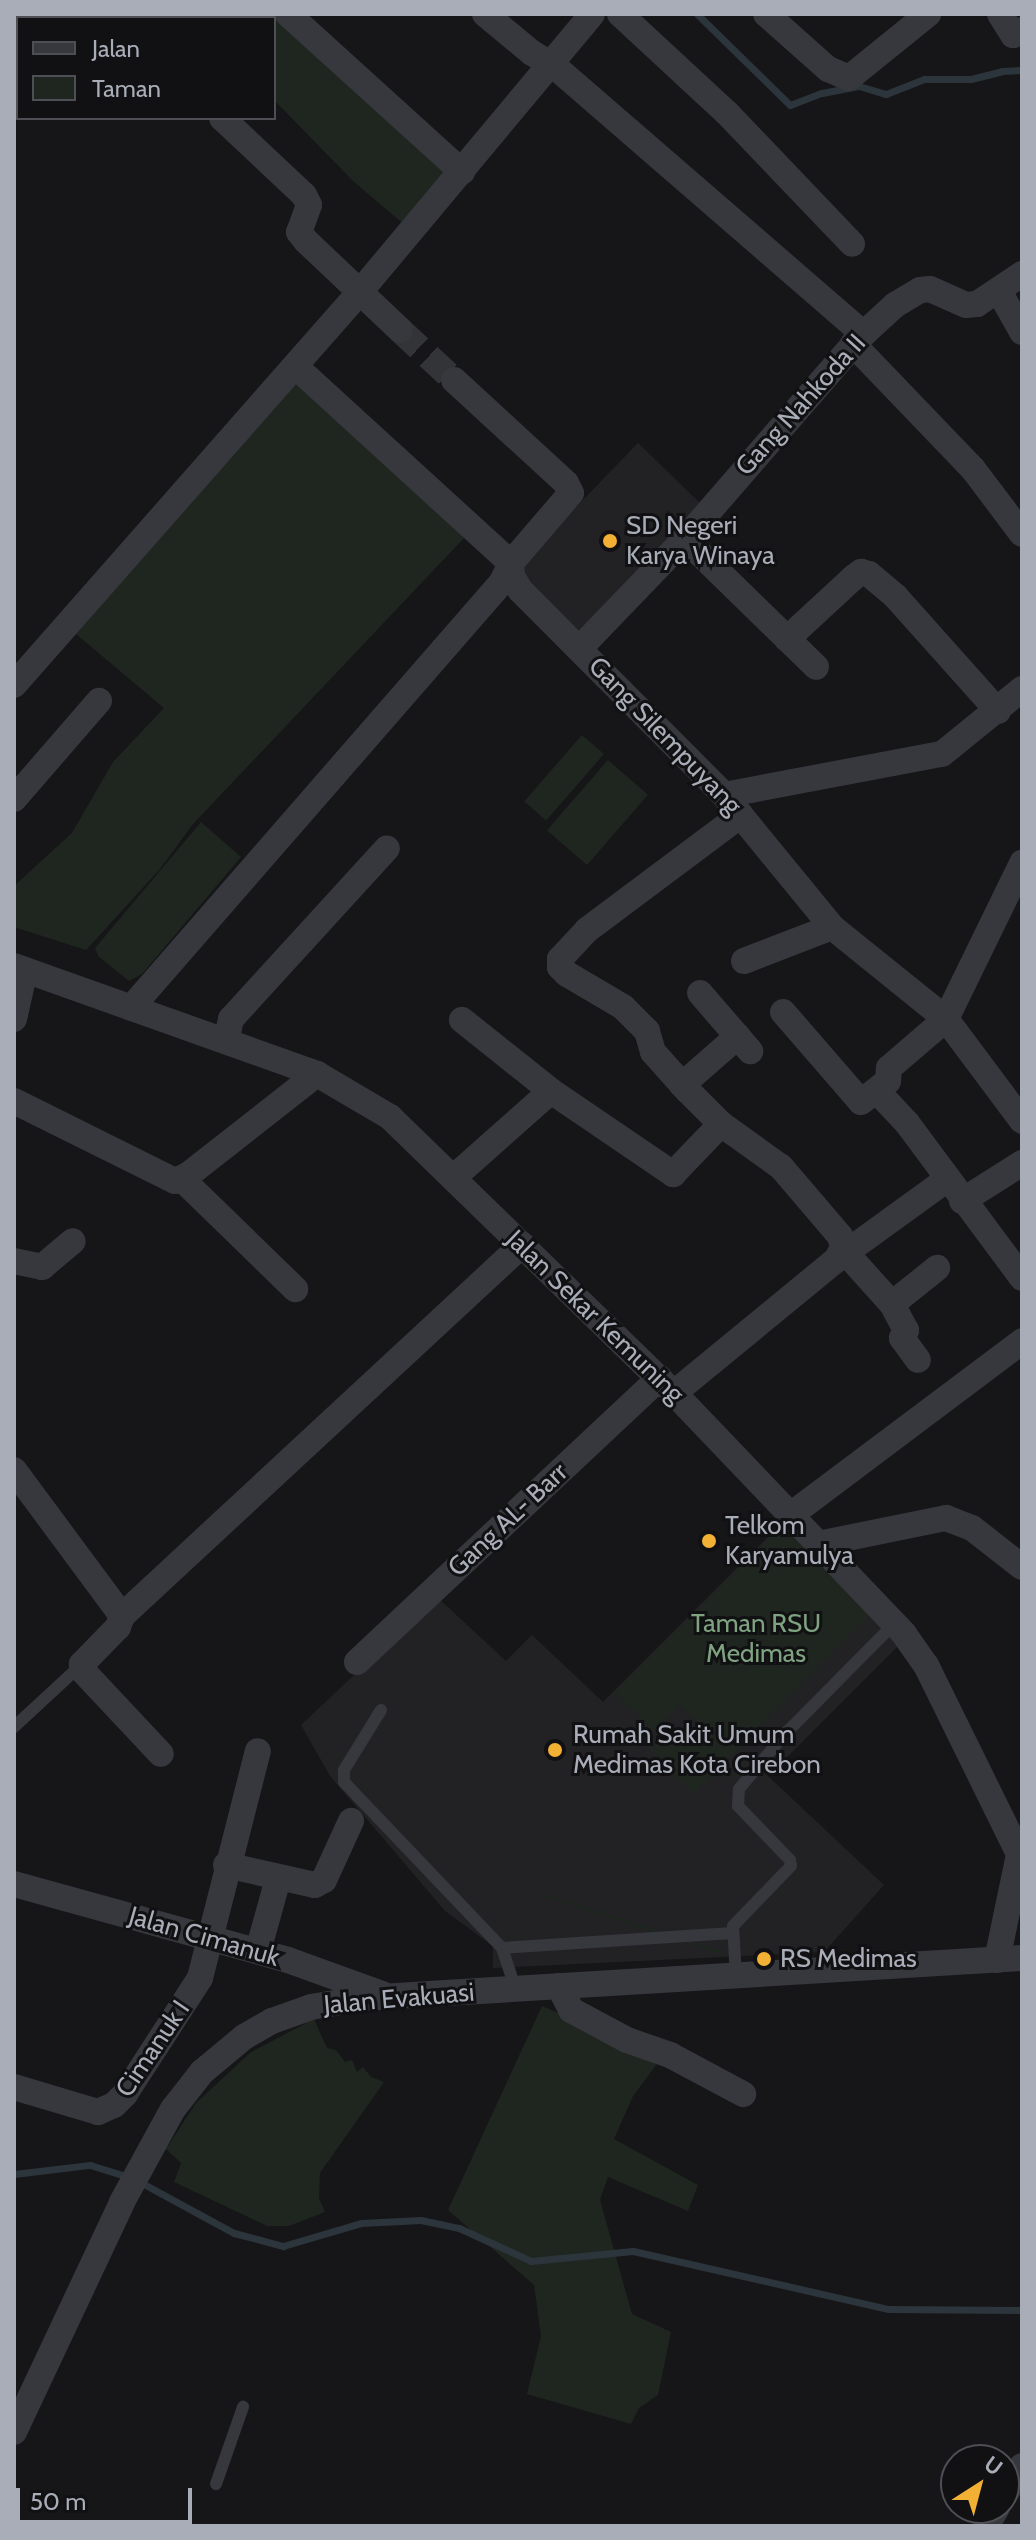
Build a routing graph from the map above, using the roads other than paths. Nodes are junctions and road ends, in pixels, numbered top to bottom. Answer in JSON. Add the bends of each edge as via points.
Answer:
{"nodes":[{"id":1,"x":288,"y":14,"type":"edge"},
{"id":2,"x":485,"y":14,"type":"edge"},
{"id":3,"x":592,"y":14,"type":"edge"},
{"id":4,"x":620,"y":14,"type":"edge"},
{"id":5,"x":766,"y":14,"type":"edge"},
{"id":6,"x":928,"y":14,"type":"edge"},
{"id":7,"x":1000,"y":14,"type":"edge"},
{"id":8,"x":1022,"y":30,"type":"edge"},
{"id":9,"x":553,"y":65,"type":"junction"},
{"id":10,"x":224,"y":120,"type":"edge"},
{"id":11,"x":462,"y":172,"type":"junction"},
{"id":12,"x":852,"y":244,"type":"dead end"},
{"id":13,"x":1022,"y":274,"type":"edge"},
{"id":14,"x":999,"y":291,"type":"junction"},
{"id":15,"x":359,"y":293,"type":"junction"},
{"id":16,"x":400,"y":330,"type":"tunnel mouth"},
{"id":17,"x":1022,"y":332,"type":"edge"},
{"id":18,"x":859,"y":339,"type":"junction"},
{"id":19,"x":295,"y":366,"type":"junction"},
{"id":20,"x":454,"y":380,"type":"tunnel mouth"},
{"id":21,"x":1022,"y":534,"type":"edge"},
{"id":22,"x":685,"y":539,"type":"junction"},
{"id":23,"x":511,"y":563,"type":"junction"},
{"id":24,"x":787,"y":639,"type":"junction"},
{"id":25,"x":579,"y":649,"type":"junction"},
{"id":26,"x":816,"y":667,"type":"dead end"},
{"id":27,"x":14,"y":685,"type":"edge"},
{"id":28,"x":1022,"y":689,"type":"edge"},
{"id":29,"x":99,"y":701,"type":"dead end"},
{"id":30,"x":998,"y":711,"type":"junction"},
{"id":31,"x":14,"y":799,"type":"edge"},
{"id":32,"x":733,"y":805,"type":"junction"},
{"id":33,"x":387,"y":848,"type":"dead end"},
{"id":34,"x":1022,"y":863,"type":"edge"},
{"id":35,"x":832,"y":927,"type":"junction"},
{"id":36,"x":744,"y":961,"type":"dead end"},
{"id":37,"x":20,"y":968,"type":"edge"},
{"id":38,"x":700,"y":993,"type":"dead end"},
{"id":39,"x":131,"y":1008,"type":"junction"},
{"id":40,"x":783,"y":1012,"type":"dead end"},
{"id":41,"x":14,"y":1019,"type":"edge"},
{"id":42,"x":946,"y":1019,"type":"junction"},
{"id":43,"x":462,"y":1020,"type":"dead end"},
{"id":44,"x":226,"y":1041,"type":"junction"},
{"id":45,"x":317,"y":1074,"type":"junction"},
{"id":46,"x":682,"y":1085,"type":"junction"},
{"id":47,"x":551,"y":1091,"type":"junction"},
{"id":48,"x":877,"y":1091,"type":"junction"},
{"id":49,"x":14,"y":1101,"type":"edge"},
{"id":50,"x":1022,"y":1121,"type":"edge"},
{"id":51,"x":721,"y":1124,"type":"junction"},
{"id":52,"x":1022,"y":1163,"type":"edge"},
{"id":53,"x":453,"y":1178,"type":"junction"},
{"id":54,"x":182,"y":1179,"type":"junction"},
{"id":55,"x":946,"y":1180,"type":"junction"},
{"id":56,"x":962,"y":1201,"type":"junction"},
{"id":57,"x":73,"y":1241,"type":"dead end"},
{"id":58,"x":522,"y":1245,"type":"junction"},
{"id":59,"x":842,"y":1256,"type":"junction"},
{"id":60,"x":14,"y":1261,"type":"edge"},
{"id":61,"x":937,"y":1268,"type":"dead end"},
{"id":62,"x":1022,"y":1278,"type":"edge"},
{"id":63,"x":295,"y":1289,"type":"dead end"},
{"id":64,"x":892,"y":1304,"type":"junction"},
{"id":65,"x":1022,"y":1341,"type":"edge"},
{"id":66,"x":918,"y":1360,"type":"dead end"},
{"id":67,"x":667,"y":1386,"type":"junction"},
{"id":68,"x":14,"y":1470,"type":"edge"},
{"id":69,"x":792,"y":1514,"type":"junction"},
{"id":70,"x":818,"y":1544,"type":"junction"},
{"id":71,"x":1022,"y":1567,"type":"edge"},
{"id":72,"x":122,"y":1616,"type":"junction"},
{"id":73,"x":894,"y":1624,"type":"junction"},
{"id":74,"x":357,"y":1662,"type":"dead end"},
{"id":75,"x":82,"y":1664,"type":"junction"},
{"id":76,"x":381,"y":1710,"type":"dead end"},
{"id":77,"x":14,"y":1727,"type":"edge"},
{"id":78,"x":258,"y":1751,"type":"dead end"},
{"id":79,"x":161,"y":1754,"type":"dead end"},
{"id":80,"x":351,"y":1821,"type":"dead end"},
{"id":81,"x":1021,"y":1858,"type":"edge"},
{"id":82,"x":226,"y":1865,"type":"junction"},
{"id":83,"x":278,"y":1879,"type":"junction"},
{"id":84,"x":14,"y":1884,"type":"edge"},
{"id":85,"x":733,"y":1933,"type":"junction"},
{"id":86,"x":211,"y":1938,"type":"junction"},
{"id":87,"x":502,"y":1948,"type":"junction"},
{"id":88,"x":258,"y":1951,"type":"junction"},
{"id":89,"x":1009,"y":1959,"type":"edge"},
{"id":90,"x":736,"y":1976,"type":"junction"},
{"id":91,"x":559,"y":1986,"type":"junction"},
{"id":92,"x":516,"y":1990,"type":"junction"},
{"id":93,"x":392,"y":1997,"type":"junction"},
{"id":94,"x":14,"y":2087,"type":"edge"},
{"id":95,"x":743,"y":2094,"type":"dead end"},
{"id":96,"x":243,"y":2407,"type":"dead end"},
{"id":97,"x":14,"y":2432,"type":"edge"},
{"id":98,"x":216,"y":2484,"type":"dead end"}],
"edges":[{"from":1,"to":11,"type":"street"},
{"from":2,"to":9,"type":"street"},
{"from":3,"to":9,"type":"street"},
{"from":4,"to":12,"type":"street","via":[[727,113]]},
{"from":5,"to":6,"type":"street","via":[[828,69],[849,78]]},
{"from":7,"to":8,"type":"street","via":[[1013,35]]},
{"from":9,"to":11,"type":"street"},
{"from":9,"to":18,"type":"street"},
{"from":10,"to":15,"type":"street","via":[[304,195],[309,205],[299,232]]},
{"from":11,"to":15,"type":"street"},
{"from":13,"to":14,"type":"street","name":"Gang Nahkoda II"},
{"from":14,"to":17,"type":"street"},
{"from":14,"to":18,"type":"street","name":"Gang Nahkoda II","via":[[966,305],[930,289],[920,290],[906,296]]},
{"from":15,"to":16,"type":"street"},
{"from":15,"to":19,"type":"street"},
{"from":18,"to":21,"type":"street","via":[[973,469]]},
{"from":18,"to":22,"type":"street","name":"Gang Nahkoda II"},
{"from":19,"to":23,"type":"street","name":"Gang Silempuyang"},
{"from":19,"to":27,"type":"street"},
{"from":20,"to":23,"type":"street","via":[[571,493]]},
{"from":22,"to":24,"type":"street"},
{"from":22,"to":25,"type":"street","name":"Gang Nahkoda II"},
{"from":23,"to":25,"type":"street","name":"Gang Silempuyang","via":[[520,590]]},
{"from":23,"to":39,"type":"street","via":[[491,594]]},
{"from":24,"to":26,"type":"street"},
{"from":24,"to":30,"type":"street","via":[[854,577],[869,574]]},
{"from":25,"to":32,"type":"street","name":"Gang Silempuyang"},
{"from":28,"to":30,"type":"street"},
{"from":29,"to":31,"type":"street"},
{"from":30,"to":32,"type":"street","via":[[942,754]]},
{"from":32,"to":35,"type":"street","name":"Gang Silempuyang"},
{"from":32,"to":46,"type":"street","via":[[560,959],[567,974],[623,1007],[647,1031],[653,1052]]},
{"from":33,"to":44,"type":"street","via":[[231,1019]]},
{"from":34,"to":42,"type":"street"},
{"from":35,"to":36,"type":"street"},
{"from":35,"to":42,"type":"street","name":"Gang Silempuyang"},
{"from":37,"to":39,"type":"street","name":"Jalan Sekar Kemuning"},
{"from":37,"to":41,"type":"street"},
{"from":38,"to":46,"type":"street","via":[[744,1044]]},
{"from":39,"to":44,"type":"street","name":"Jalan Sekar Kemuning"},
{"from":40,"to":48,"type":"street","via":[[861,1102]]},
{"from":42,"to":48,"type":"street","via":[[889,1068],[888,1081]]},
{"from":42,"to":50,"type":"street","name":"Gang Silempuyang"},
{"from":43,"to":47,"type":"street"},
{"from":44,"to":45,"type":"street","name":"Jalan Sekar Kemuning"},
{"from":45,"to":53,"type":"street","name":"Jalan Sekar Kemuning","via":[[390,1117]]},
{"from":45,"to":54,"type":"street"},
{"from":46,"to":51,"type":"street"},
{"from":47,"to":51,"type":"street","via":[[673,1174]]},
{"from":47,"to":53,"type":"street"},
{"from":48,"to":55,"type":"street"},
{"from":49,"to":54,"type":"street","via":[[168,1180]]},
{"from":51,"to":59,"type":"street","via":[[781,1167],[804,1191],[840,1236]]},
{"from":52,"to":56,"type":"street"},
{"from":53,"to":58,"type":"street","name":"Jalan Sekar Kemuning"},
{"from":54,"to":63,"type":"street"},
{"from":55,"to":56,"type":"street"},
{"from":55,"to":59,"type":"street","name":"Gang AL- Barr"},
{"from":56,"to":62,"type":"street"},
{"from":57,"to":60,"type":"street","via":[[42,1267]]},
{"from":58,"to":67,"type":"street","name":"Jalan Sekar Kemuning"},
{"from":58,"to":72,"type":"street"},
{"from":59,"to":64,"type":"street"},
{"from":59,"to":67,"type":"street","name":"Gang AL- Barr"},
{"from":61,"to":64,"type":"street"},
{"from":64,"to":66,"type":"street","via":[[906,1330],[902,1338]]},
{"from":65,"to":69,"type":"street"},
{"from":67,"to":69,"type":"street","name":"Jalan Sekar Kemuning"},
{"from":67,"to":74,"type":"street","name":"Gang AL- Barr"},
{"from":68,"to":72,"type":"street"},
{"from":69,"to":70,"type":"street","name":"Jalan Sekar Kemuning"},
{"from":70,"to":71,"type":"street","via":[[946,1518],[972,1528]]},
{"from":70,"to":73,"type":"street","name":"Jalan Sekar Kemuning"},
{"from":72,"to":75,"type":"street","via":[[110,1638]]},
{"from":73,"to":81,"type":"street","name":"Jalan Sekar Kemuning","via":[[926,1665]]},
{"from":73,"to":85,"type":"lane","via":[[784,1735],[739,1789],[738,1806],[791,1866],[737,1921]]},
{"from":75,"to":77,"type":"lane"},
{"from":75,"to":79,"type":"street","via":[[85,1676]]},
{"from":76,"to":87,"type":"lane","via":[[344,1770],[344,1782]]},
{"from":78,"to":82,"type":"street","name":"Cimanuk I"},
{"from":80,"to":83,"type":"street","via":[[324,1880],[315,1885]]},
{"from":81,"to":89,"type":"street","name":"Jalan Sekar Kemuning"},
{"from":82,"to":83,"type":"street"},
{"from":82,"to":86,"type":"street","name":"Cimanuk I"},
{"from":83,"to":88,"type":"street"},
{"from":84,"to":86,"type":"street","name":"Jalan Cimanuk"},
{"from":85,"to":87,"type":"lane"},
{"from":85,"to":90,"type":"lane"},
{"from":86,"to":88,"type":"street","name":"Jalan Cimanuk"},
{"from":86,"to":94,"type":"street","name":"Cimanuk I","via":[[200,1978],[114,2105],[98,2112]]},
{"from":87,"to":92,"type":"lane"},
{"from":88,"to":93,"type":"street","name":"Jalan Cimanuk"},
{"from":89,"to":90,"type":"street","name":"Jalan Evakuasi"},
{"from":90,"to":91,"type":"street","name":"Jalan Evakuasi"},
{"from":91,"to":92,"type":"street","name":"Jalan Evakuasi"},
{"from":91,"to":95,"type":"street","via":[[571,2010]]},
{"from":92,"to":93,"type":"street","name":"Jalan Evakuasi"},
{"from":93,"to":97,"type":"street","name":"Jalan Evakuasi","via":[[311,2007],[272,2021],[244,2037],[191,2082],[122,2202]]},
{"from":96,"to":98,"type":"lane"}]}
